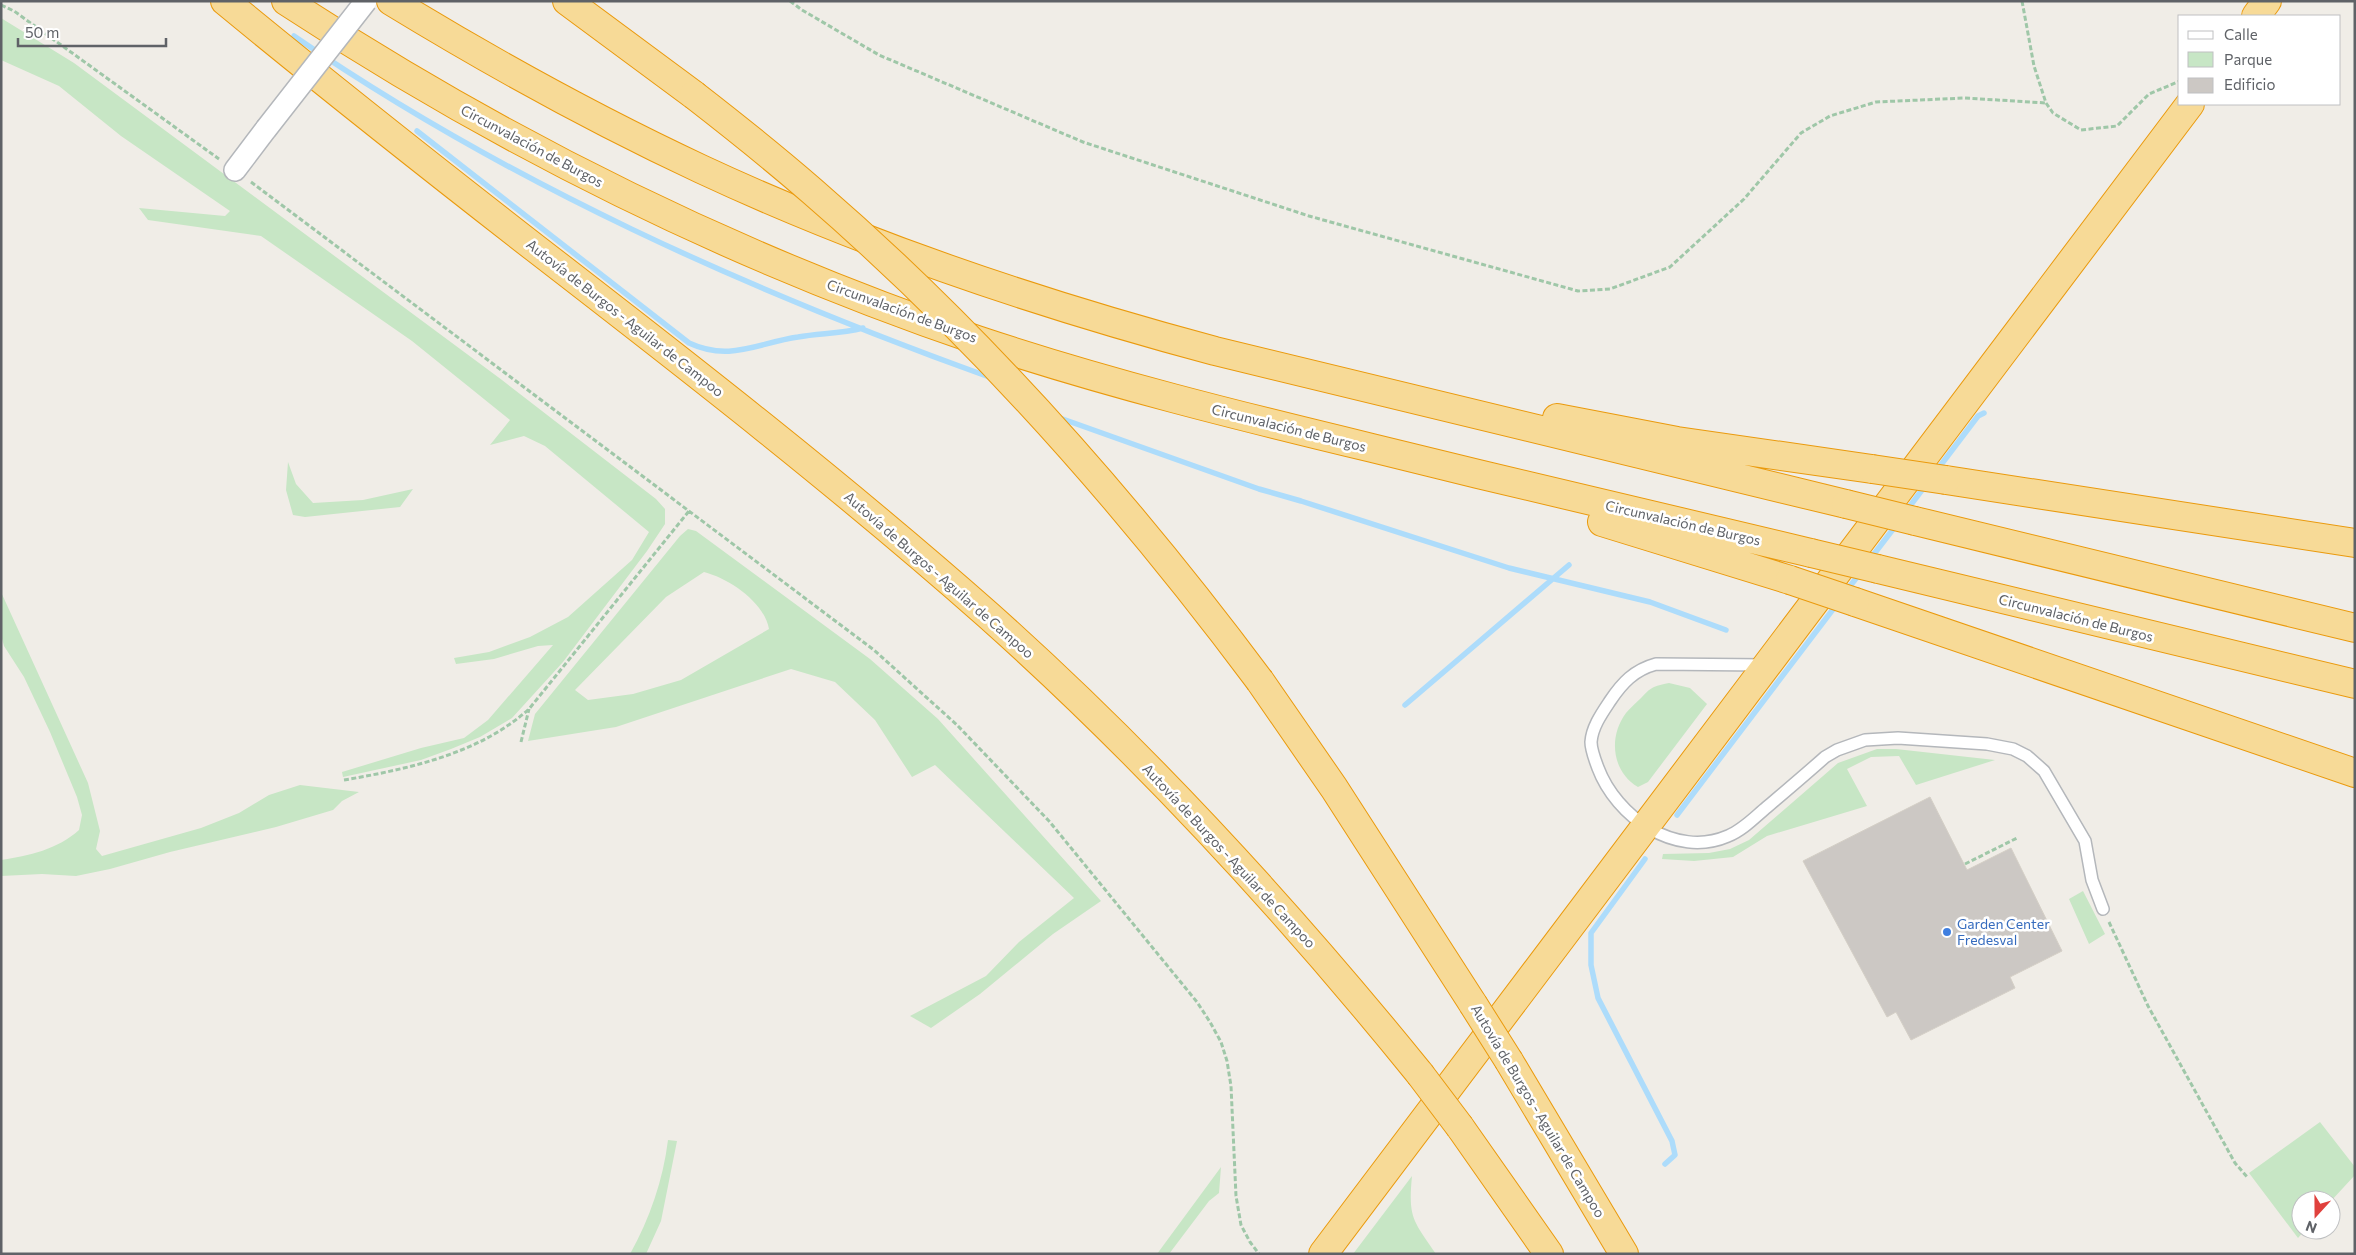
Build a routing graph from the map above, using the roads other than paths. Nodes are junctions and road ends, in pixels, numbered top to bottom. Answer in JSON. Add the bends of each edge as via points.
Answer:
{"nodes":[{"id":1,"x":225,"y":1,"type":"edge"},
{"id":2,"x":286,"y":1,"type":"edge"},
{"id":3,"x":366,"y":1,"type":"edge"},
{"id":4,"x":391,"y":1,"type":"edge"},
{"id":5,"x":567,"y":1,"type":"edge"},
{"id":6,"x":2268,"y":1,"type":"edge"},
{"id":7,"x":2257,"y":15,"type":"edge"},
{"id":8,"x":2189,"y":105,"type":"edge"},
{"id":9,"x":235,"y":170,"type":"road end"},
{"id":10,"x":1021,"y":295,"type":"junction"},
{"id":11,"x":1080,"y":372,"type":"junction"},
{"id":12,"x":1946,"y":480,"type":"junction"},
{"id":13,"x":2355,"y":527,"type":"edge"},
{"id":14,"x":2355,"y":543,"type":"edge"},
{"id":15,"x":2347,"y":626,"type":"edge"},
{"id":16,"x":1765,"y":665,"type":"junction"},
{"id":17,"x":2355,"y":684,"type":"edge"},
{"id":18,"x":2355,"y":773,"type":"edge"},
{"id":19,"x":1644,"y":827,"type":"junction"},
{"id":20,"x":2103,"y":909,"type":"road end"},
{"id":21,"x":1323,"y":1254,"type":"edge"},
{"id":22,"x":1548,"y":1254,"type":"edge"},
{"id":23,"x":1624,"y":1254,"type":"edge"}],
"edges":[{"from":1,"to":22,"type":"highway","name":"Autovía de Burgos - Aguilar de Campoo","bridge":true,"via":[[393,137],[725,395],[989,616],[1110,731],[1325,959],[1420,1074]]},
{"from":2,"to":11,"type":"highway","name":"Circunvalación de Burgos","via":[[412,80],[500,130],[676,220],[858,296],[975,339]]},
{"from":3,"to":9,"type":"street","bridge":true},
{"from":4,"to":10,"type":"highway","via":[[556,97],[700,169],[881,245]]},
{"from":5,"to":23,"type":"highway","name":"Autovía de Burgos - Aguilar de Campoo","bridge":true,"via":[[694,94],[834,210],[992,362],[1125,510],[1260,681],[1324,774],[1509,1061]]},
{"from":6,"to":7,"type":"highway"},
{"from":8,"to":16,"type":"highway"},
{"from":10,"to":12,"type":"highway","bridge":true,"via":[[1557,418],[1677,440]]},
{"from":10,"to":15,"type":"highway","bridge":true,"via":[[1224,354]]},
{"from":11,"to":17,"type":"highway","name":"Circunvalación de Burgos","bridge":true,"via":[[1316,435]]},
{"from":11,"to":18,"type":"highway","bridge":true,"via":[[1274,434],[1626,529],[1790,580]]},
{"from":12,"to":13,"type":"highway"},
{"from":12,"to":14,"type":"highway"},
{"from":16,"to":19,"type":"highway"},
{"from":16,"to":19,"type":"lane","via":[[1656,664],[1630,676],[1617,691],[1596,725],[1591,742],[1594,758],[1602,778],[1621,806]]},
{"from":19,"to":20,"type":"lane","via":[[1697,842],[1728,836],[1745,826],[1825,757],[1865,740],[1898,738],[1987,744],[2013,749],[2028,756],[2044,771],[2085,841],[2092,880]]},
{"from":19,"to":21,"type":"highway"}]}
